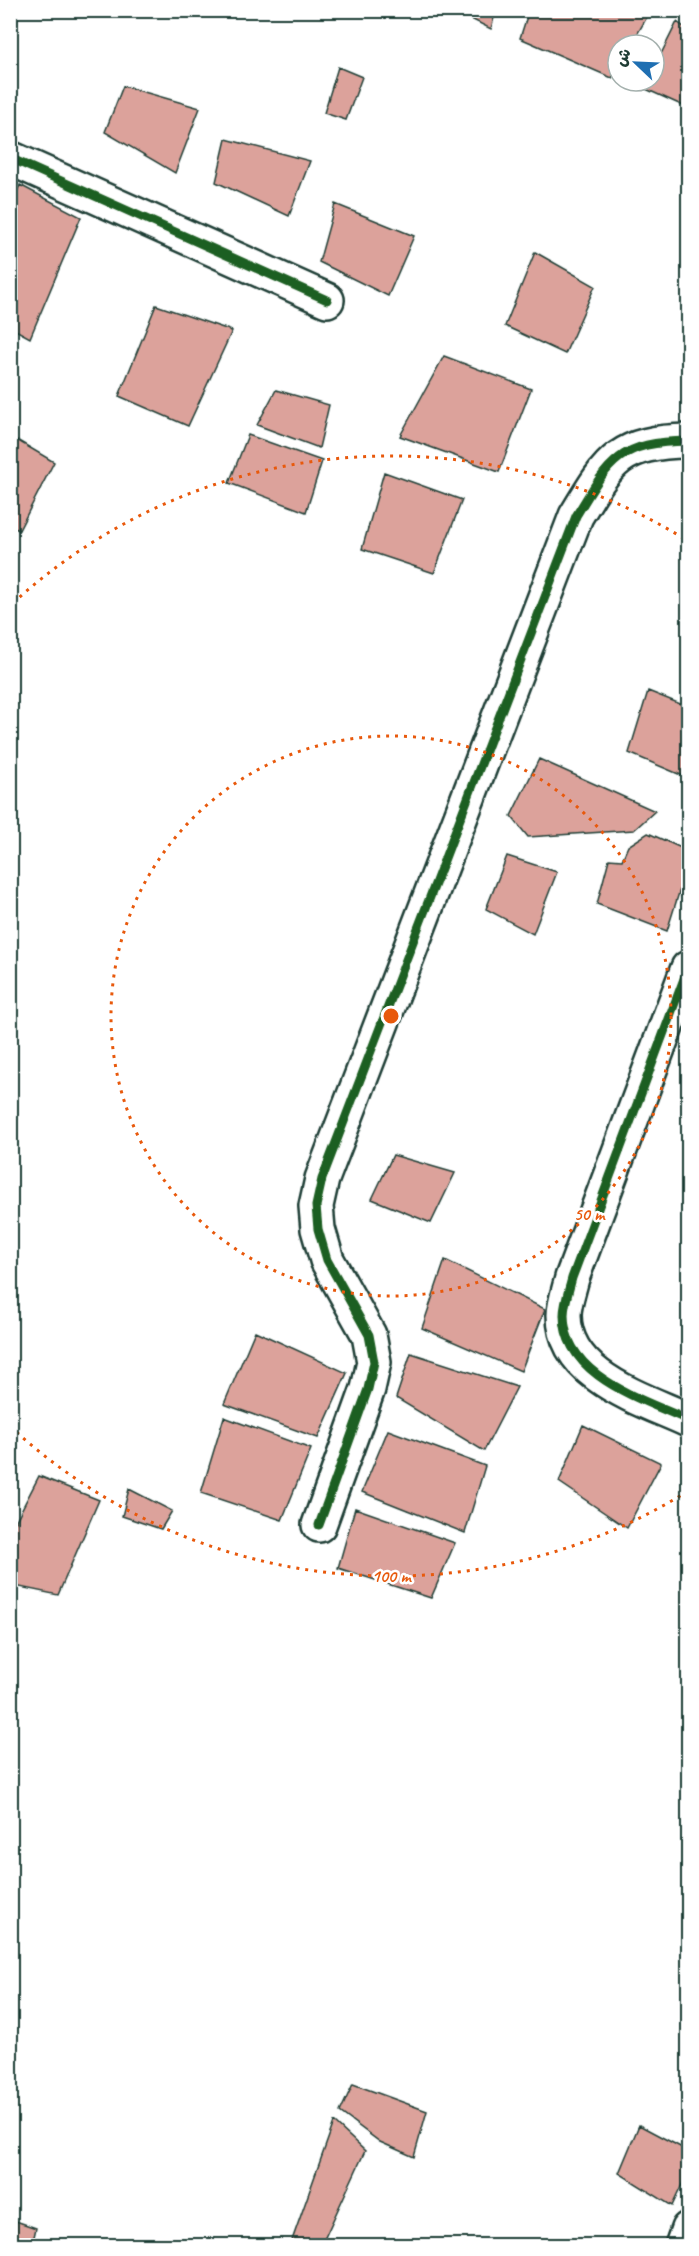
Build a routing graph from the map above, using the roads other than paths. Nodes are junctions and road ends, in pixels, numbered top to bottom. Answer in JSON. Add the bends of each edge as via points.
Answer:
{"nodes":[{"id":1,"x":10,"y":158,"type":"edge"},
{"id":2,"x":327,"y":300,"type":"dead end"},
{"id":3,"x":688,"y":441,"type":"edge"},
{"id":4,"x":688,"y":968,"type":"edge"},
{"id":5,"x":677,"y":1030,"type":"edge"},
{"id":6,"x":688,"y":1420,"type":"edge"},
{"id":7,"x":319,"y":1525,"type":"dead end"},
{"id":8,"x":688,"y":2229,"type":"edge"},
{"id":9,"x":682,"y":2246,"type":"edge"}],
"edges":[{"from":1,"to":2,"type":"street"},
{"from":3,"to":7,"type":"street","via":[[629,450],[602,472],[576,516],[322,1179],[316,1206],[318,1229],[327,1260],[369,1335],[374,1362]]},
{"from":4,"to":5,"type":"street"},
{"from":5,"to":6,"type":"street","via":[[572,1278],[564,1315],[570,1347],[594,1373]]},
{"from":8,"to":9,"type":"street"}]}
